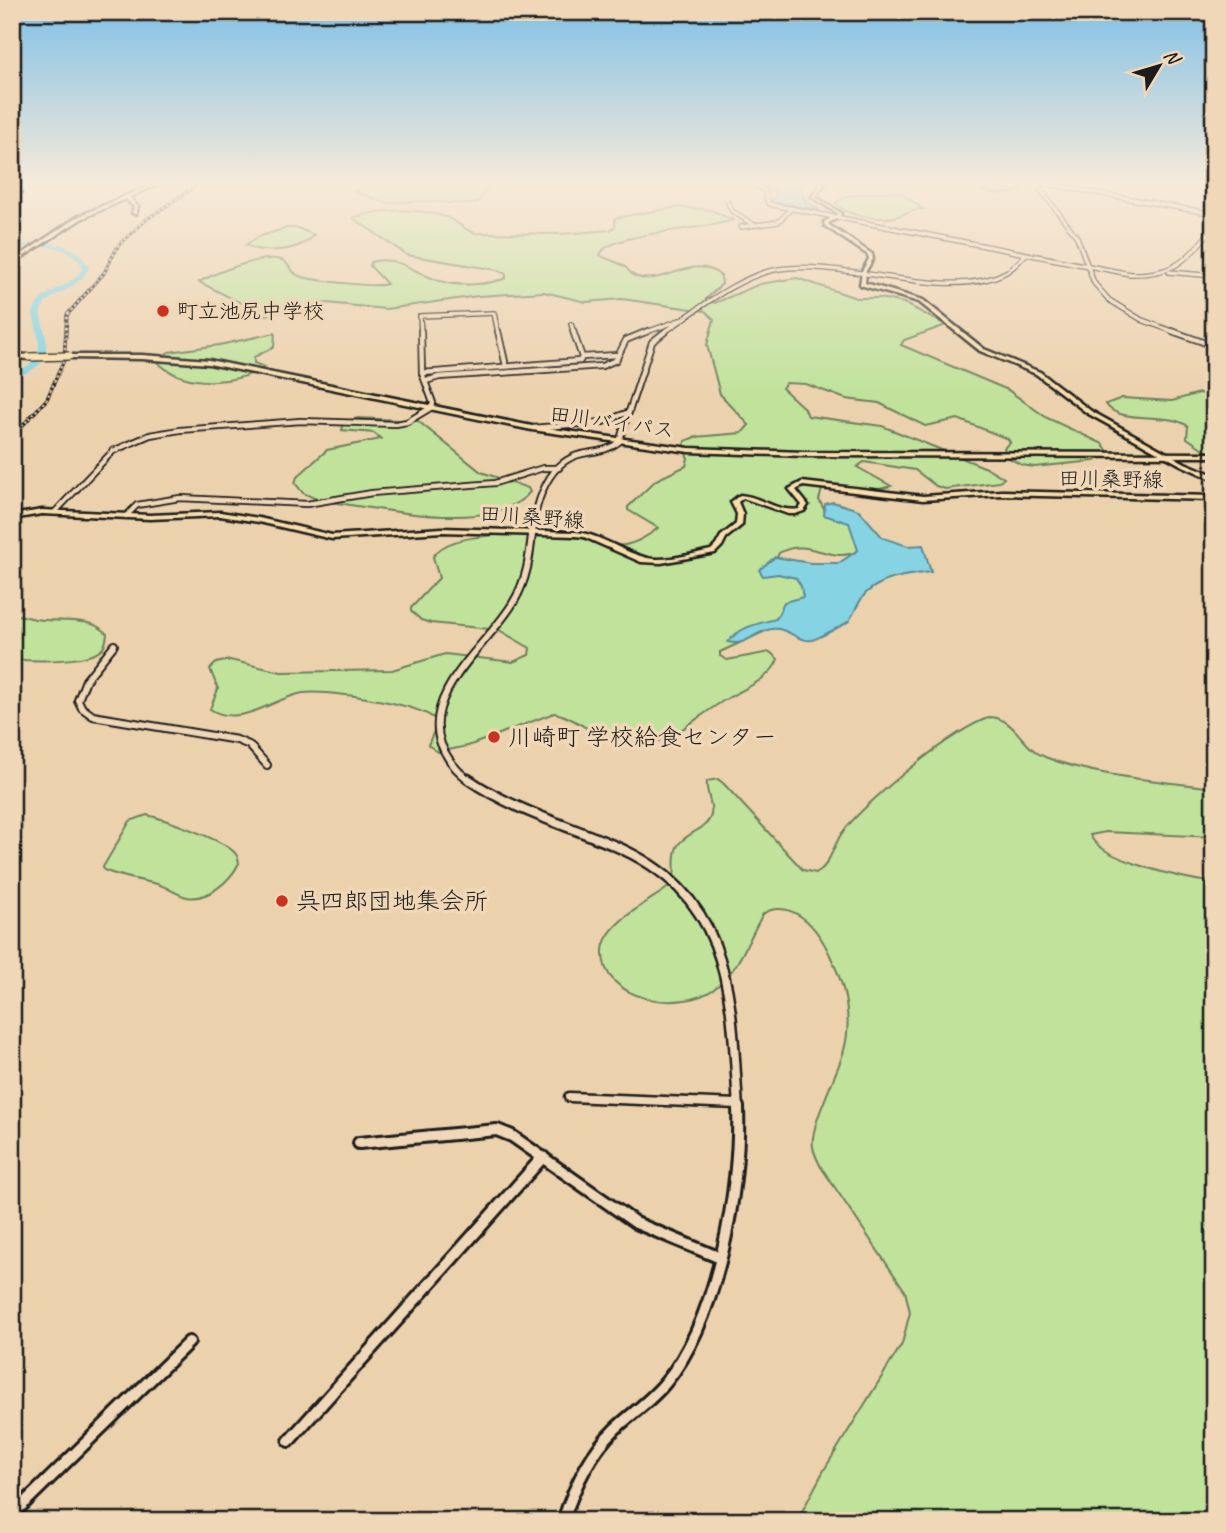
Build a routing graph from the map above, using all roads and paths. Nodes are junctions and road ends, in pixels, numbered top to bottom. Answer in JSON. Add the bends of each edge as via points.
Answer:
{"nodes":[{"id":1,"x":27,"y":253,"type":"edge"},
{"id":2,"x":868,"y":253,"type":"edge"},
{"id":3,"x":1019,"y":253,"type":"edge"},
{"id":4,"x":1083,"y":253,"type":"edge"},
{"id":5,"x":1192,"y":253,"type":"edge"},
{"id":6,"x":1026,"y":254,"type":"junction"},
{"id":7,"x":12,"y":263,"type":"edge"},
{"id":8,"x":1089,"y":267,"type":"junction"},
{"id":9,"x":864,"y":271,"type":"junction"},
{"id":10,"x":1168,"y":272,"type":"junction"},
{"id":11,"x":1214,"y":276,"type":"edge"},
{"id":12,"x":684,"y":320,"type":"junction"},
{"id":13,"x":571,"y":324,"type":"dead end"},
{"id":14,"x":1214,"y":346,"type":"edge"},
{"id":15,"x":617,"y":355,"type":"junction"},
{"id":16,"x":12,"y":356,"type":"edge"},
{"id":17,"x":582,"y":357,"type":"junction"},
{"id":18,"x":506,"y":366,"type":"junction"},
{"id":19,"x":422,"y":373,"type":"junction"},
{"id":20,"x":426,"y":381,"type":"junction"},
{"id":21,"x":432,"y":407,"type":"junction"},
{"id":22,"x":629,"y":412,"type":"junction"},
{"id":23,"x":532,"y":428,"type":"junction"},
{"id":24,"x":619,"y":442,"type":"junction"},
{"id":25,"x":1147,"y":445,"type":"junction"},
{"id":26,"x":1142,"y":453,"type":"junction"},
{"id":27,"x":1163,"y":453,"type":"junction"},
{"id":28,"x":1188,"y":454,"type":"junction"},
{"id":29,"x":1214,"y":455,"type":"edge"},
{"id":30,"x":1183,"y":464,"type":"junction"},
{"id":31,"x":559,"y":468,"type":"junction"},
{"id":32,"x":1214,"y":478,"type":"edge"},
{"id":33,"x":1214,"y":498,"type":"edge"},
{"id":34,"x":55,"y":512,"type":"junction"},
{"id":35,"x":126,"y":516,"type":"junction"},
{"id":36,"x":12,"y":517,"type":"edge"},
{"id":37,"x":535,"y":531,"type":"junction"},
{"id":38,"x":114,"y":645,"type":"dead end"},
{"id":39,"x":267,"y":765,"type":"dead end"},
{"id":40,"x":569,"y":1097,"type":"dead end"},
{"id":41,"x":737,"y":1104,"type":"junction"},
{"id":42,"x":359,"y":1143,"type":"dead end"},
{"id":43,"x":543,"y":1157,"type":"junction"},
{"id":44,"x":719,"y":1257,"type":"junction"},
{"id":45,"x":189,"y":1342,"type":"dead end"},
{"id":46,"x":289,"y":1441,"type":"dead end"},
{"id":47,"x":12,"y":1515,"type":"edge"},
{"id":48,"x":563,"y":1521,"type":"edge"}],
"edges":[{"from":1,"to":7,"type":"main road"},
{"from":2,"to":9,"type":"main road","via":[[871,259]]},
{"from":3,"to":6,"type":"street"},
{"from":4,"to":8,"type":"street"},
{"from":5,"to":10,"type":"street"},
{"from":6,"to":8,"type":"street"},
{"from":6,"to":9,"type":"street","via":[[1007,272],[970,282]]},
{"from":8,"to":10,"type":"street","via":[[1142,275]]},
{"from":8,"to":14,"type":"street","via":[[1094,283],[1129,314]]},
{"from":9,"to":12,"type":"street","via":[[811,267],[769,271]]},
{"from":9,"to":25,"type":"main road","via":[[862,284],[921,301],[982,350],[1038,373],[1089,412]]},
{"from":10,"to":11,"type":"street"},
{"from":12,"to":15,"type":"street","via":[[631,337]]},
{"from":12,"to":22,"type":"street","via":[[652,342]]},
{"from":13,"to":17,"type":"street"},
{"from":15,"to":17,"type":"street"},
{"from":15,"to":20,"type":"street","via":[[610,363],[592,368]]},
{"from":16,"to":21,"type":"highway","name":"田川バイパス","bridge":true,"via":[[209,362]]},
{"from":17,"to":18,"type":"street","via":[[580,361]]},
{"from":18,"to":19,"type":"street"},
{"from":18,"to":19,"type":"street","via":[[494,313],[423,316],[418,317]]},
{"from":19,"to":20,"type":"street"},
{"from":20,"to":21,"type":"street"},
{"from":21,"to":23,"type":"highway","name":"田川バイパス"},
{"from":21,"to":34,"type":"street","via":[[396,424],[301,421],[150,435],[113,451]]},
{"from":22,"to":23,"type":"street","via":[[603,422]]},
{"from":22,"to":24,"type":"street"},
{"from":23,"to":24,"type":"highway","name":"田川バイパス"},
{"from":24,"to":26,"type":"highway","name":"田川バイパス","via":[[757,454]]},
{"from":24,"to":31,"type":"street","via":[[609,450],[572,457]]},
{"from":25,"to":26,"type":"highway"},
{"from":25,"to":27,"type":"main road"},
{"from":26,"to":27,"type":"highway","name":"田川バイパス"},
{"from":27,"to":28,"type":"highway","name":"田川バイパス"},
{"from":27,"to":30,"type":"main road"},
{"from":28,"to":29,"type":"highway","name":"田川バイパス"},
{"from":28,"to":30,"type":"highway"},
{"from":30,"to":32,"type":"main road"},
{"from":31,"to":35,"type":"street","via":[[543,468],[495,483],[372,493],[307,504],[180,498],[137,505]]},
{"from":31,"to":37,"type":"street","via":[[541,490]]},
{"from":33,"to":37,"type":"main road","name":"田川桑野線","via":[[1002,494],[943,499],[802,484],[792,489],[805,505],[802,510],[787,512],[742,496],[734,502],[739,525],[713,552],[661,561],[643,559],[585,535]]},
{"from":34,"to":35,"type":"main road","name":"田川桑野線"},
{"from":34,"to":36,"type":"main road","name":"田川桑野線"},
{"from":35,"to":37,"type":"main road","name":"田川桑野線","via":[[220,514],[332,537],[442,530]]},
{"from":37,"to":41,"type":"street","via":[[521,589],[442,696],[437,735],[454,767],[482,790],[636,856],[691,902],[706,922],[726,967],[732,997]]},
{"from":38,"to":39,"type":"street","via":[[80,688],[77,699],[81,708],[93,716],[237,740],[249,745]]},
{"from":40,"to":41,"type":"street"},
{"from":41,"to":44,"type":"street","via":[[738,1159]]},
{"from":42,"to":43,"type":"street","via":[[485,1129],[512,1136]]},
{"from":43,"to":44,"type":"street","via":[[635,1223]]},
{"from":43,"to":46,"type":"street"},
{"from":44,"to":48,"type":"street","via":[[686,1351],[668,1380],[607,1437],[570,1497]]},
{"from":45,"to":47,"type":"street"}]}
